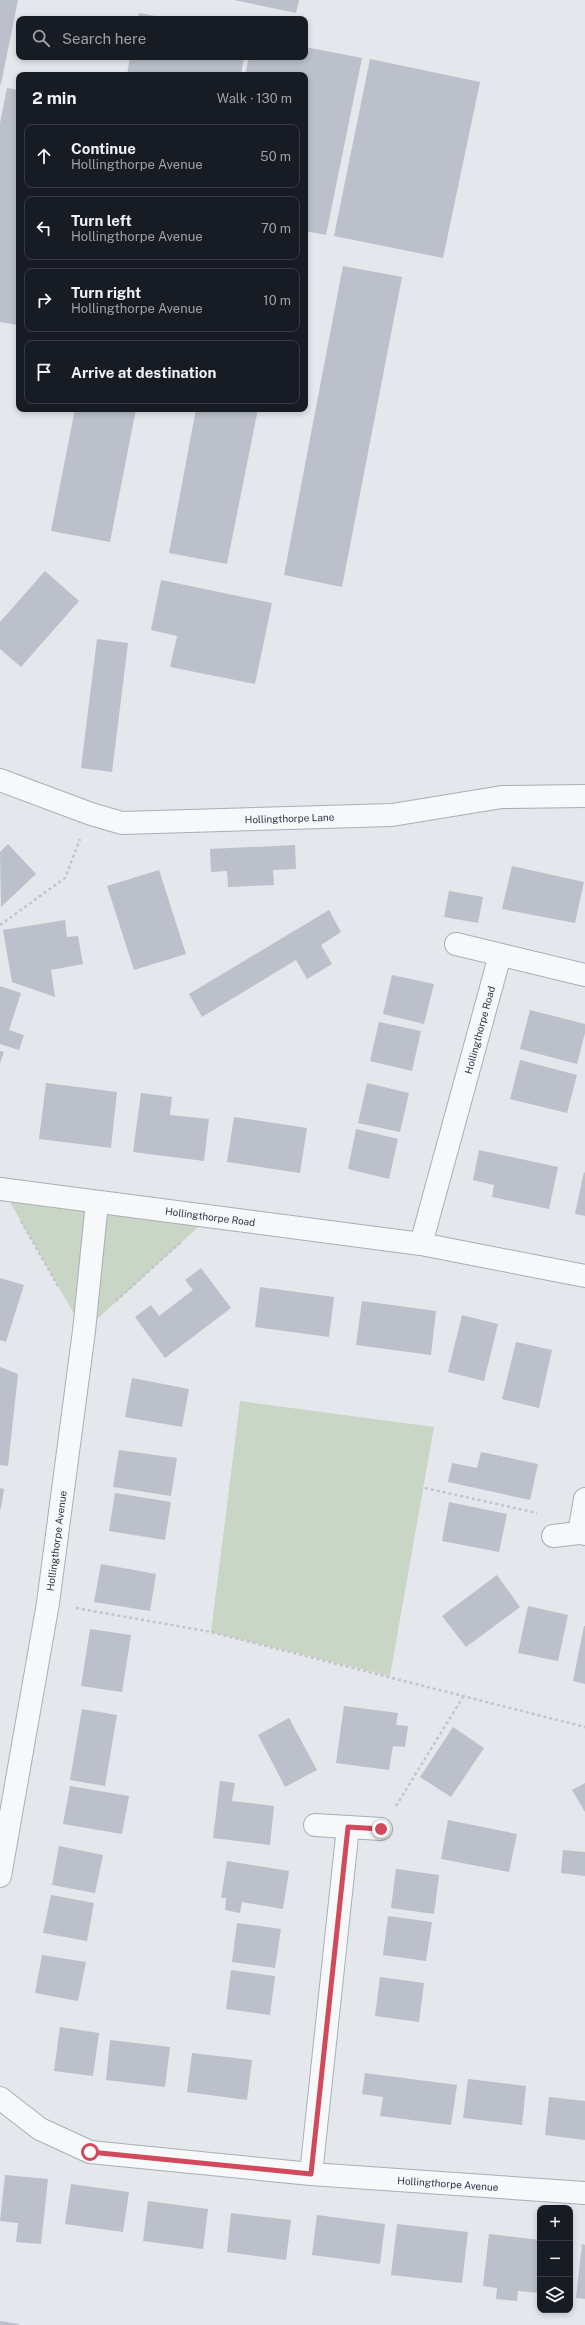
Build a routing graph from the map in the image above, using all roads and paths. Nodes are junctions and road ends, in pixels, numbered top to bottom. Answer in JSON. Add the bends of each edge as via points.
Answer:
{"nodes":[{"id":1,"x":0,"y":780,"type":"edge"},
{"id":2,"x":585,"y":796,"type":"edge"},
{"id":3,"x":91,"y":814,"type":"junction"},
{"id":4,"x":0,"y":925,"type":"edge"},
{"id":5,"x":456,"y":944,"type":"dead end"},
{"id":6,"x":500,"y":955,"type":"junction"},
{"id":7,"x":585,"y":975,"type":"edge"},
{"id":8,"x":0,"y":1189,"type":"edge"},
{"id":9,"x":97,"y":1202,"type":"junction"},
{"id":10,"x":421,"y":1244,"type":"junction"},
{"id":11,"x":585,"y":1276,"type":"edge"},
{"id":12,"x":425,"y":1488,"type":"dead end"},
{"id":13,"x":585,"y":1498,"type":"edge"},
{"id":14,"x":582,"y":1534,"type":"edge"},
{"id":15,"x":552,"y":1536,"type":"joint"},
{"id":16,"x":48,"y":1603,"type":"junction"},
{"id":17,"x":463,"y":1697,"type":"junction"},
{"id":18,"x":585,"y":1727,"type":"edge"},
{"id":19,"x":315,"y":1824,"type":"dead end"},
{"id":20,"x":348,"y":1827,"type":"junction"},
{"id":21,"x":381,"y":1829,"type":"joint"},
{"id":22,"x":0,"y":1876,"type":"edge"},
{"id":23,"x":0,"y":2098,"type":"edge"},
{"id":24,"x":311,"y":2174,"type":"junction"},
{"id":25,"x":585,"y":2193,"type":"edge"}],
"edges":[{"from":1,"to":3,"type":"street","name":"Hollingthorpe Lane"},
{"from":2,"to":3,"type":"street","name":"Hollingthorpe Lane","via":[[502,798],[392,815],[122,823]]},
{"from":3,"to":4,"type":"path","via":[[64,878]]},
{"from":5,"to":6,"type":"street"},
{"from":6,"to":7,"type":"street"},
{"from":6,"to":10,"type":"street","name":"Hollingthorpe Road"},
{"from":8,"to":9,"type":"street","name":"Hollingthorpe Road"},
{"from":9,"to":10,"type":"street","name":"Hollingthorpe Road"},
{"from":9,"to":16,"type":"street","name":"Hollingthorpe Avenue","via":[[84,1331]]},
{"from":10,"to":11,"type":"street","name":"Hollingthorpe Road"},
{"from":12,"to":15,"type":"path","via":[[543,1514]]},
{"from":13,"to":14,"type":"street"},
{"from":14,"to":15,"type":"street"},
{"from":16,"to":17,"type":"path","via":[[211,1632],[390,1676]]},
{"from":16,"to":22,"type":"street","name":"Hollingthorpe Avenue"},
{"from":17,"to":18,"type":"path"},
{"from":17,"to":21,"type":"path"},
{"from":19,"to":20,"type":"street"},
{"from":20,"to":21,"type":"street"},
{"from":20,"to":24,"type":"street"},
{"from":23,"to":24,"type":"street","name":"Hollingthorpe Avenue","via":[[40,2129],[90,2152]]},
{"from":24,"to":25,"type":"street","name":"Hollingthorpe Avenue"}]}
